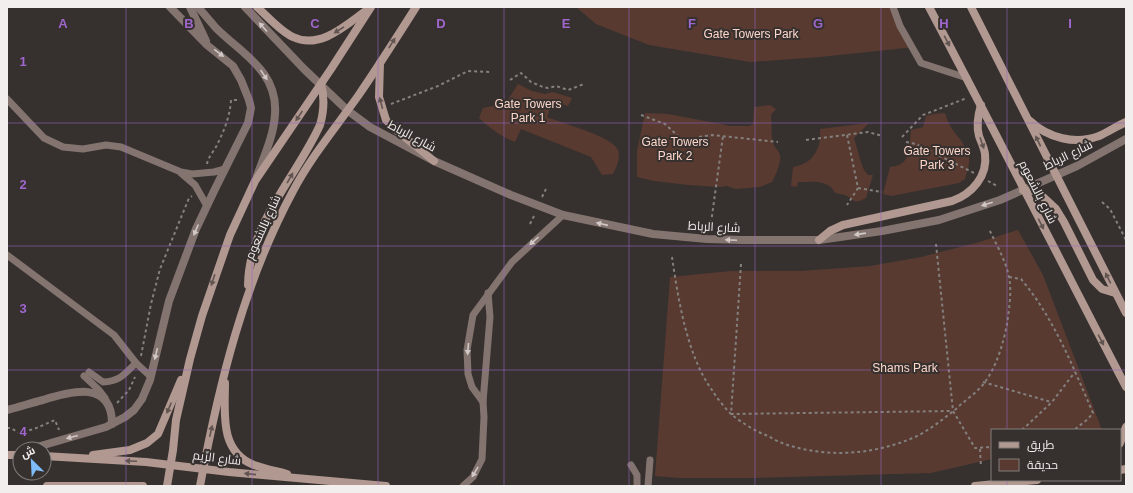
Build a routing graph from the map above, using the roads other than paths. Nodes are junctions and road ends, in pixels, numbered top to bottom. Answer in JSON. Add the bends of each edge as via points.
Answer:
{"nodes":[{"id":1,"x":170,"y":7,"type":"edge"},
{"id":2,"x":190,"y":7,"type":"edge"},
{"id":3,"x":198,"y":7,"type":"edge"},
{"id":4,"x":245,"y":7,"type":"edge"},
{"id":5,"x":258,"y":7,"type":"edge"},
{"id":6,"x":371,"y":7,"type":"edge"},
{"id":7,"x":416,"y":7,"type":"edge"},
{"id":8,"x":893,"y":7,"type":"edge"},
{"id":9,"x":929,"y":7,"type":"edge"},
{"id":10,"x":971,"y":7,"type":"edge"},
{"id":11,"x":207,"y":44,"type":"junction"},
{"id":12,"x":380,"y":63,"type":"junction"},
{"id":13,"x":967,"y":78,"type":"junction"},
{"id":14,"x":320,"y":84,"type":"junction"},
{"id":15,"x":7,"y":99,"type":"edge"},
{"id":16,"x":981,"y":105,"type":"junction"},
{"id":17,"x":347,"y":110,"type":"junction"},
{"id":18,"x":1026,"y":115,"type":"junction"},
{"id":19,"x":1126,"y":122,"type":"edge"},
{"id":20,"x":1126,"y":139,"type":"edge"},
{"id":21,"x":434,"y":161,"type":"junction"},
{"id":22,"x":225,"y":169,"type":"junction"},
{"id":23,"x":181,"y":172,"type":"junction"},
{"id":24,"x":1057,"y":175,"type":"junction"},
{"id":25,"x":255,"y":182,"type":"junction"},
{"id":26,"x":1023,"y":190,"type":"junction"},
{"id":27,"x":207,"y":206,"type":"junction"},
{"id":28,"x":563,"y":215,"type":"junction"},
{"id":29,"x":818,"y":240,"type":"junction"},
{"id":30,"x":7,"y":255,"type":"edge"},
{"id":31,"x":248,"y":291,"type":"junction"},
{"id":32,"x":1115,"y":293,"type":"junction"},
{"id":33,"x":488,"y":294,"type":"junction"},
{"id":34,"x":1126,"y":313,"type":"edge"},
{"id":35,"x":190,"y":359,"type":"junction"},
{"id":36,"x":137,"y":364,"type":"junction"},
{"id":37,"x":225,"y":368,"type":"junction"},
{"id":38,"x":150,"y":376,"type":"junction"},
{"id":39,"x":1126,"y":387,"type":"edge"},
{"id":40,"x":483,"y":402,"type":"junction"},
{"id":41,"x":108,"y":405,"type":"junction"},
{"id":42,"x":7,"y":410,"type":"edge"},
{"id":43,"x":112,"y":424,"type":"junction"},
{"id":44,"x":1126,"y":427,"type":"edge"},
{"id":45,"x":1121,"y":440,"type":"edge"},
{"id":46,"x":52,"y":443,"type":"edge"},
{"id":47,"x":52,"y":457,"type":"edge"},
{"id":48,"x":74,"y":458,"type":"junction"},
{"id":49,"x":650,"y":460,"type":"dead end"},
{"id":50,"x":170,"y":464,"type":"junction"},
{"id":51,"x":631,"y":465,"type":"dead end"},
{"id":52,"x":203,"y":469,"type":"junction"},
{"id":53,"x":305,"y":480,"type":"junction"},
{"id":54,"x":1027,"y":481,"type":"edge"},
{"id":55,"x":47,"y":486,"type":"edge"},
{"id":56,"x":143,"y":486,"type":"edge"},
{"id":57,"x":167,"y":486,"type":"edge"},
{"id":58,"x":200,"y":486,"type":"edge"},
{"id":59,"x":386,"y":486,"type":"edge"},
{"id":60,"x":464,"y":486,"type":"edge"},
{"id":61,"x":637,"y":486,"type":"edge"},
{"id":62,"x":648,"y":486,"type":"edge"},
{"id":63,"x":975,"y":486,"type":"edge"}],
"edges":[{"from":1,"to":11,"type":"street"},
{"from":2,"to":11,"type":"street"},
{"from":3,"to":25,"type":"street","one_way":true,"via":[[216,28],[265,74],[275,98],[276,115]]},
{"from":14,"to":4,"type":"street","name":"شارع الرباط","one_way":true},
{"from":6,"to":5,"type":"main road","one_way":true,"via":[[328,37],[311,41],[292,37]]},
{"from":6,"to":14,"type":"main road"},
{"from":12,"to":7,"type":"main road","name":"شارع بالشعوم","one_way":true},
{"from":8,"to":13,"type":"lane","via":[[900,26],[922,63]]},
{"from":9,"to":13,"type":"main road","name":"شارع بالشعوم","one_way":true},
{"from":10,"to":18,"type":"main road","name":"شارع بالشعوم"},
{"from":11,"to":22,"type":"street","one_way":true,"via":[[233,66],[251,108],[248,123]]},
{"from":12,"to":17,"type":"main road","name":"شارع بالشعوم"},
{"from":21,"to":12,"type":"main road","one_way":true,"via":[[386,120],[379,97]]},
{"from":13,"to":16,"type":"main road","name":"شارع بالشعوم"},
{"from":14,"to":17,"type":"street","name":"شارع الرباط"},
{"from":14,"to":25,"type":"main road","one_way":true},
{"from":31,"to":14,"type":"main road","one_way":true,"via":[[251,258],[262,226],[320,125],[324,100]]},
{"from":15,"to":23,"type":"lane","via":[[44,138],[54,143],[83,149],[106,145],[121,147]]},
{"from":16,"to":26,"type":"main road","name":"شارع بالشعوم"},
{"from":16,"to":29,"type":"main road","one_way":true,"via":[[978,130],[984,148],[985,163],[981,176],[972,190],[952,201],[843,225]]},
{"from":17,"to":21,"type":"street","name":"شارع الرباط","via":[[366,125]]},
{"from":17,"to":31,"type":"main road","name":"شارع بالشعوم","via":[[294,190],[269,240]]},
{"from":18,"to":19,"type":"main road","via":[[1046,133],[1070,140],[1090,139]]},
{"from":24,"to":18,"type":"main road","name":"شارع بالشعوم","one_way":true},
{"from":20,"to":24,"type":"street","name":"شارع الرباط"},
{"from":21,"to":28,"type":"street","name":"شارع الرباط"},
{"from":22,"to":23,"type":"lane","via":[[207,173]]},
{"from":22,"to":27,"type":"street"},
{"from":23,"to":27,"type":"lane","via":[[199,191]]},
{"from":24,"to":26,"type":"street","name":"شارع الرباط"},
{"from":32,"to":24,"type":"main road","name":"شارع بالشعوم","one_way":true},
{"from":25,"to":35,"type":"main road","one_way":true,"via":[[217,270]]},
{"from":26,"to":29,"type":"street","name":"شارع الرباط","one_way":true,"via":[[939,220]]},
{"from":26,"to":32,"type":"main road","via":[[1034,191],[1050,202],[1064,222],[1093,280],[1102,289]]},
{"from":26,"to":39,"type":"main road","name":"شارع بالشعوم","one_way":true},
{"from":27,"to":38,"type":"street","one_way":true,"via":[[169,301]]},
{"from":29,"to":28,"type":"street","name":"شارع الرباط","one_way":true,"via":[[707,239],[653,234]]},
{"from":28,"to":33,"type":"lane","one_way":true,"via":[[512,262]]},
{"from":30,"to":36,"type":"lane","via":[[114,335]]},
{"from":31,"to":37,"type":"main road","name":"شارع بالشعوم"},
{"from":32,"to":34,"type":"main road","name":"شارع بالشعوم"},
{"from":33,"to":40,"type":"lane","via":[[490,318]]},
{"from":33,"to":40,"type":"lane","one_way":true,"via":[[473,315],[468,350],[468,374],[472,387]]},
{"from":35,"to":48,"type":"main road","one_way":true,"via":[[158,434],[147,443],[130,450]]},
{"from":35,"to":50,"type":"main road","via":[[176,420]]},
{"from":36,"to":38,"type":"lane"},
{"from":36,"to":41,"type":"lane","via":[[114,381],[103,382],[86,374]]},
{"from":52,"to":37,"type":"main road","name":"شارع بالشعوم","one_way":true},
{"from":37,"to":53,"type":"main road","via":[[225,427],[234,448],[241,457],[253,464]]},
{"from":38,"to":43,"type":"street","via":[[146,392],[134,410]]},
{"from":40,"to":60,"type":"lane","one_way":true,"via":[[482,459],[473,477]]},
{"from":41,"to":42,"type":"street","via":[[95,393],[81,391]]},
{"from":41,"to":43,"type":"street","via":[[112,414]]},
{"from":43,"to":46,"type":"street","one_way":true},
{"from":44,"to":45,"type":"main road"},
{"from":47,"to":48,"type":"main road","name":"شارع الرِّيم"},
{"from":50,"to":48,"type":"main road","name":"شارع الرِّيم","one_way":true},
{"from":49,"to":62,"type":"lane"},
{"from":50,"to":52,"type":"main road","name":"شارع الرِّيم"},
{"from":50,"to":57,"type":"main road"},
{"from":51,"to":61,"type":"lane","via":[[637,475]]},
{"from":53,"to":52,"type":"main road","name":"شارع الرِّيم","one_way":true},
{"from":52,"to":58,"type":"main road","name":"شارع بالشعوم"},
{"from":53,"to":59,"type":"main road","name":"شارع الرِّيم"},
{"from":54,"to":63,"type":"main road"},
{"from":55,"to":56,"type":"main road"}]}
